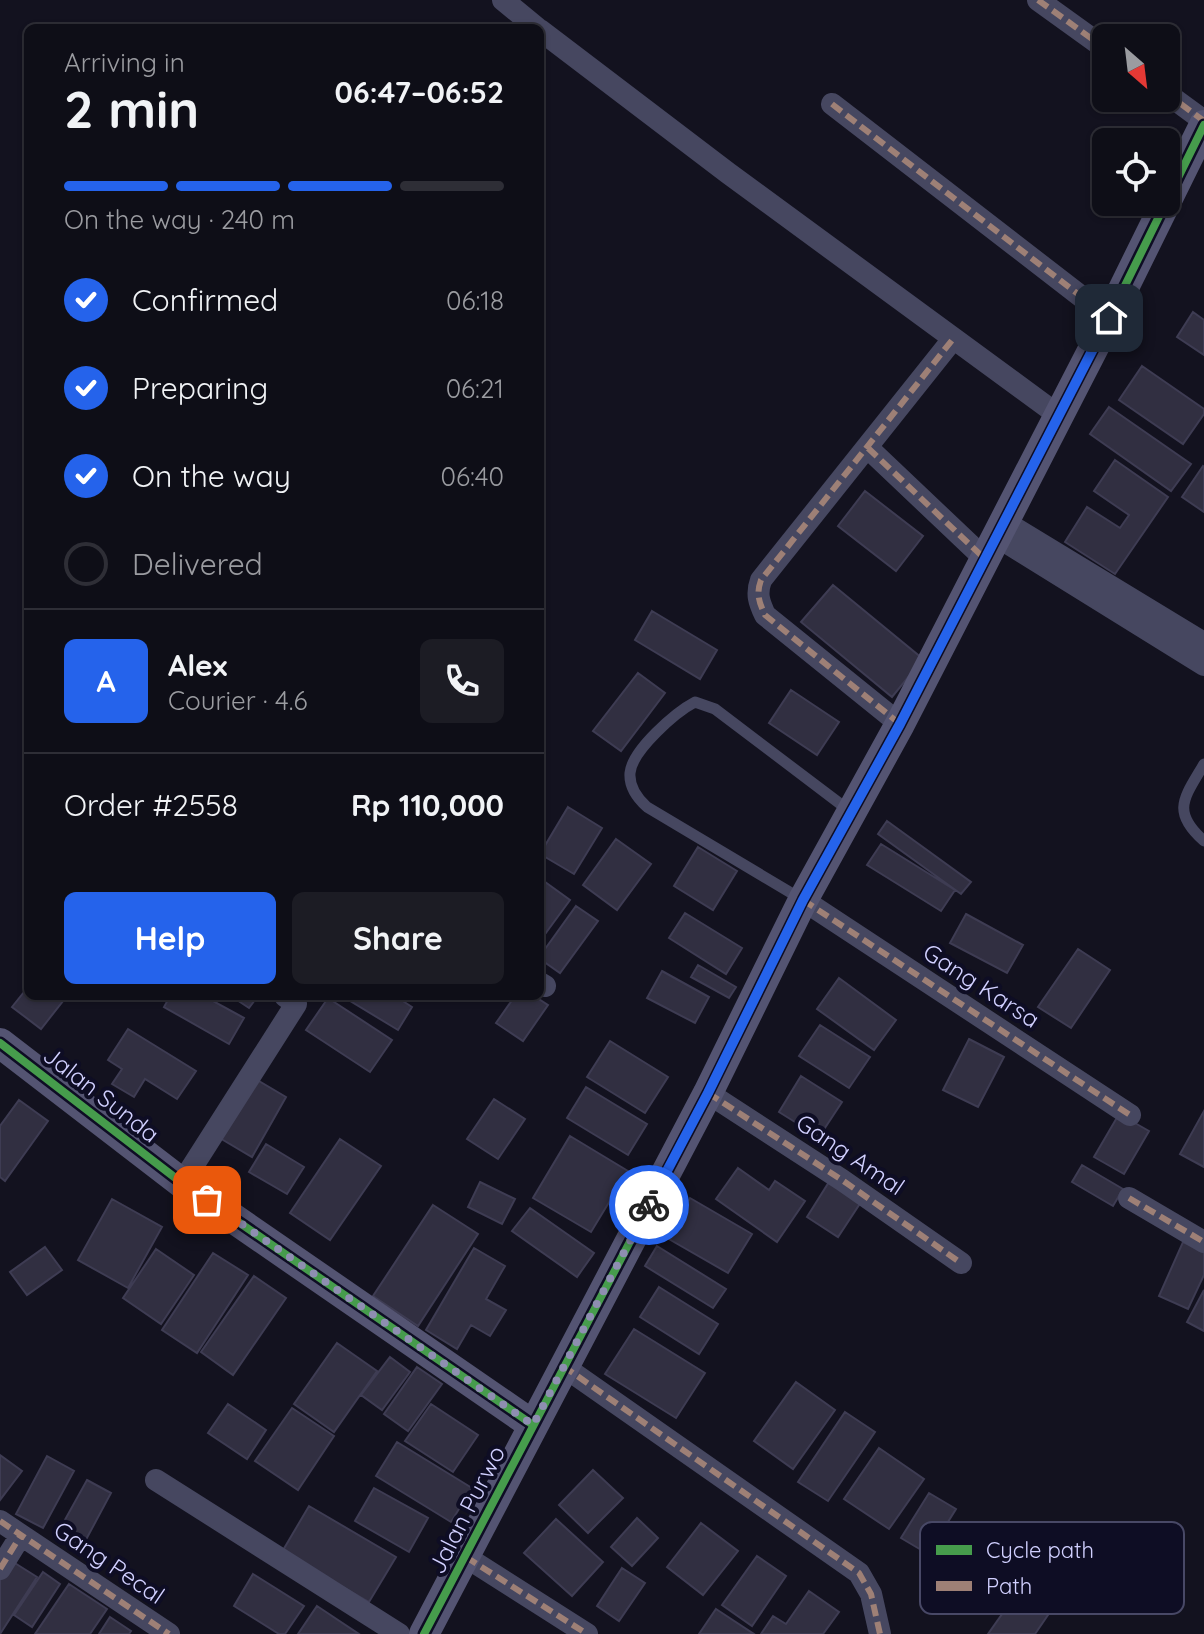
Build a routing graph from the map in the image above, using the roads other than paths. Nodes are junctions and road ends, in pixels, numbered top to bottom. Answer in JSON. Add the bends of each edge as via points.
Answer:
{"nodes":[{"id":1,"x":503,"y":0,"type":"edge"},
{"id":2,"x":1038,"y":0,"type":"edge"},
{"id":3,"x":533,"y":24,"type":"edge"},
{"id":4,"x":544,"y":33,"type":"edge"},
{"id":5,"x":1092,"y":39,"type":"edge"},
{"id":6,"x":832,"y":104,"type":"dead end"},
{"id":7,"x":1180,"y":104,"type":"edge"},
{"id":8,"x":1204,"y":123,"type":"edge"},
{"id":9,"x":1109,"y":318,"type":"junction"},
{"id":10,"x":953,"y":339,"type":"junction"},
{"id":11,"x":1058,"y":415,"type":"junction"},
{"id":12,"x":868,"y":448,"type":"junction"},
{"id":13,"x":995,"y":539,"type":"junction"},
{"id":14,"x":1204,"y":643,"type":"edge"},
{"id":15,"x":1204,"y":665,"type":"edge"},
{"id":16,"x":900,"y":724,"type":"junction"},
{"id":17,"x":1204,"y":764,"type":"edge"},
{"id":18,"x":852,"y":812,"type":"junction"},
{"id":19,"x":1204,"y":841,"type":"edge"},
{"id":20,"x":803,"y":900,"type":"junction"},
{"id":21,"x":292,"y":1000,"type":"edge"},
{"id":22,"x":0,"y":1043,"type":"edge"},
{"id":23,"x":708,"y":1093,"type":"junction"},
{"id":24,"x":1130,"y":1115,"type":"dead end"},
{"id":25,"x":182,"y":1183,"type":"junction"},
{"id":26,"x":1129,"y":1198,"type":"dead end"},
{"id":27,"x":1204,"y":1242,"type":"edge"},
{"id":28,"x":961,"y":1263,"type":"dead end"},
{"id":29,"x":563,"y":1366,"type":"junction"},
{"id":30,"x":533,"y":1425,"type":"junction"},
{"id":31,"x":156,"y":1480,"type":"dead end"},
{"id":32,"x":0,"y":1521,"type":"edge"},
{"id":33,"x":21,"y":1535,"type":"junction"},
{"id":34,"x":466,"y":1557,"type":"junction"},
{"id":35,"x":0,"y":1569,"type":"edge"},
{"id":36,"x":169,"y":1634,"type":"edge"},
{"id":37,"x":399,"y":1634,"type":"edge"},
{"id":38,"x":424,"y":1634,"type":"edge"},
{"id":39,"x":587,"y":1634,"type":"edge"},
{"id":40,"x":880,"y":1634,"type":"edge"}],
"edges":[{"from":1,"to":3,"type":"street"},
{"from":2,"to":5,"type":"street"},
{"from":4,"to":10,"type":"street"},
{"from":6,"to":9,"type":"street"},
{"from":7,"to":8,"type":"street"},
{"from":8,"to":9,"type":"street","name":"Jalan Purwo"},
{"from":9,"to":11,"type":"street","name":"Jalan Purwo"},
{"from":10,"to":11,"type":"street"},
{"from":10,"to":12,"type":"street"},
{"from":11,"to":13,"type":"street","name":"Jalan Purwo"},
{"from":12,"to":13,"type":"street"},
{"from":12,"to":16,"type":"street","via":[[761,580],[757,598],[765,615]]},
{"from":13,"to":14,"type":"street"},
{"from":13,"to":15,"type":"street"},
{"from":13,"to":16,"type":"street","name":"Jalan Purwo"},
{"from":16,"to":18,"type":"street","name":"Jalan Purwo"},
{"from":17,"to":19,"type":"lane","via":[[1182,809],[1189,827]]},
{"from":18,"to":20,"type":"street","name":"Jalan Purwo"},
{"from":18,"to":20,"type":"lane","via":[[715,709],[695,702],[661,728],[632,765],[634,791],[647,807]]},
{"from":20,"to":23,"type":"street","name":"Jalan Purwo"},
{"from":20,"to":24,"type":"street","name":"Gang Karsa"},
{"from":21,"to":25,"type":"street"},
{"from":22,"to":25,"type":"street","name":"Jalan Sunda"},
{"from":23,"to":28,"type":"street","name":"Gang Amal"},
{"from":23,"to":29,"type":"street","name":"Jalan Purwo"},
{"from":25,"to":30,"type":"street","name":"Jalan Sunda"},
{"from":26,"to":27,"type":"street"},
{"from":29,"to":30,"type":"street","name":"Jalan Purwo"},
{"from":29,"to":40,"type":"street","via":[[859,1573],[871,1594]]},
{"from":30,"to":34,"type":"street","name":"Jalan Purwo"},
{"from":31,"to":37,"type":"street"},
{"from":32,"to":33,"type":"street","name":"Gang Pecal"},
{"from":33,"to":35,"type":"street"},
{"from":33,"to":36,"type":"street","name":"Gang Pecal"},
{"from":34,"to":38,"type":"street","name":"Jalan Purwo"},
{"from":34,"to":39,"type":"street"}]}
